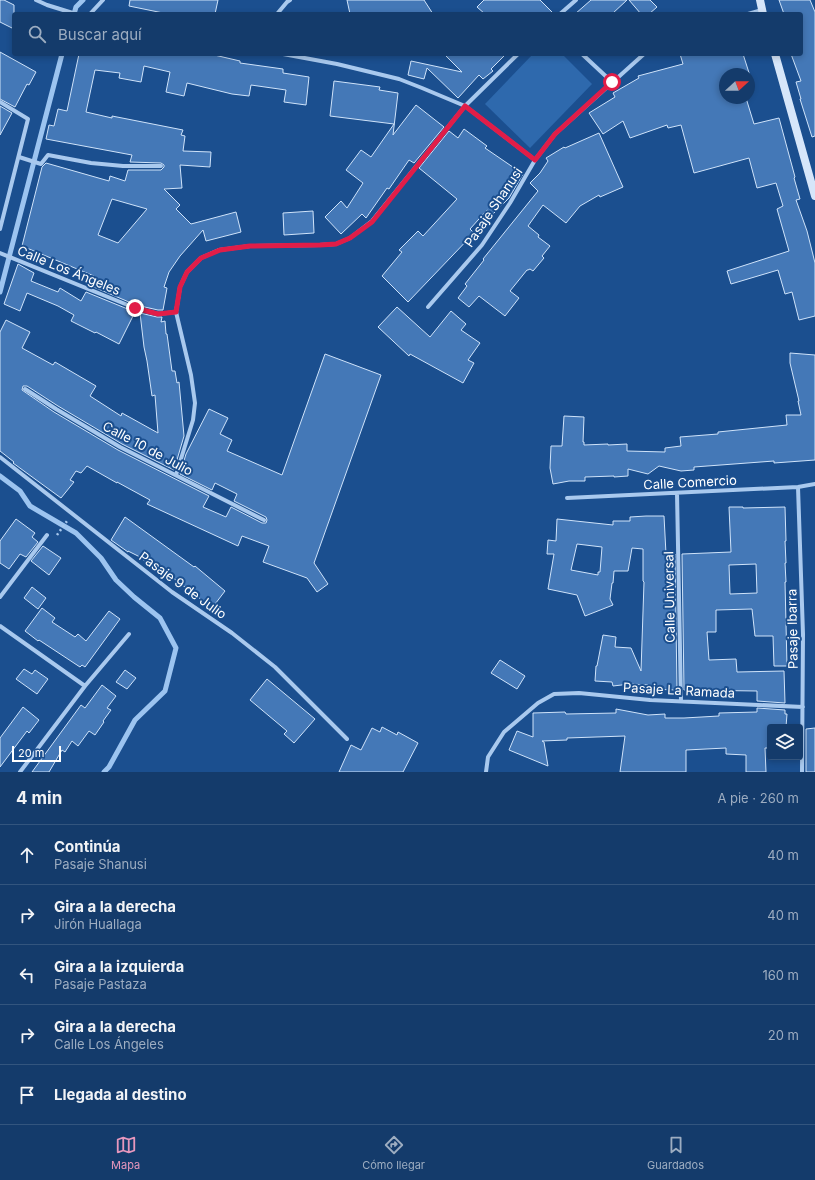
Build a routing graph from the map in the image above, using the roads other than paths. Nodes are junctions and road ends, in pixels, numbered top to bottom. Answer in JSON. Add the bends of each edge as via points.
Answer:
{"nodes":[{"id":1,"x":36,"y":0,"type":"edge"},
{"id":2,"x":103,"y":0,"type":"edge"},
{"id":3,"x":290,"y":0,"type":"edge"},
{"id":4,"x":576,"y":0,"type":"edge"},
{"id":5,"x":760,"y":0,"type":"edge"},
{"id":6,"x":70,"y":12,"type":"edge"},
{"id":7,"x":92,"y":12,"type":"edge"},
{"id":8,"x":279,"y":12,"type":"edge"},
{"id":9,"x":562,"y":12,"type":"edge"},
{"id":10,"x":763,"y":12,"type":"edge"},
{"id":11,"x":294,"y":56,"type":"edge"},
{"id":12,"x":516,"y":56,"type":"edge"},
{"id":13,"x":584,"y":56,"type":"edge"},
{"id":14,"x":642,"y":56,"type":"edge"},
{"id":15,"x":776,"y":56,"type":"edge"},
{"id":16,"x":612,"y":82,"type":"junction"},
{"id":17,"x":0,"y":102,"type":"edge"},
{"id":18,"x":465,"y":106,"type":"junction"},
{"id":19,"x":19,"y":157,"type":"junction"},
{"id":20,"x":535,"y":160,"type":"junction"},
{"id":21,"x":160,"y":166,"type":"dead end"},
{"id":22,"x":815,"y":196,"type":"edge"},
{"id":23,"x":0,"y":229,"type":"edge"},
{"id":24,"x":0,"y":253,"type":"edge"},
{"id":25,"x":428,"y":307,"type":"dead end"},
{"id":26,"x":176,"y":312,"type":"junction"},
{"id":27,"x":26,"y":389,"type":"dead end"},
{"id":28,"x":0,"y":457,"type":"edge"},
{"id":29,"x":176,"y":475,"type":"junction"},
{"id":30,"x":815,"y":484,"type":"edge"},
{"id":31,"x":798,"y":486,"type":"junction"},
{"id":32,"x":677,"y":492,"type":"junction"},
{"id":33,"x":567,"y":498,"type":"dead end"},
{"id":34,"x":264,"y":520,"type":"dead end"},
{"id":35,"x":47,"y":535,"type":"dead end"},
{"id":36,"x":0,"y":597,"type":"edge"},
{"id":37,"x":0,"y":626,"type":"edge"},
{"id":38,"x":129,"y":634,"type":"dead end"},
{"id":39,"x":85,"y":686,"type":"junction"},
{"id":40,"x":681,"y":702,"type":"junction"},
{"id":41,"x":803,"y":707,"type":"junction"},
{"id":42,"x":347,"y":739,"type":"dead end"},
{"id":43,"x":20,"y":772,"type":"edge"},
{"id":44,"x":486,"y":772,"type":"edge"},
{"id":45,"x":802,"y":772,"type":"edge"}],
"edges":[{"from":1,"to":6,"type":"street"},
{"from":2,"to":7,"type":"street"},
{"from":3,"to":8,"type":"street"},
{"from":4,"to":9,"type":"street"},
{"from":5,"to":10,"type":"street"},
{"from":11,"to":18,"type":"street","via":[[399,79]]},
{"from":12,"to":18,"type":"street"},
{"from":13,"to":16,"type":"street"},
{"from":14,"to":16,"type":"street","name":"Pasaje Shanusi"},
{"from":15,"to":22,"type":"street"},
{"from":16,"to":20,"type":"street","name":"Pasaje Shanusi","via":[[555,134]]},
{"from":17,"to":19,"type":"street","via":[[28,120]]},
{"from":18,"to":20,"type":"street"},
{"from":18,"to":26,"type":"street","via":[[372,222],[350,238],[336,244],[250,246],[220,250],[201,258],[184,277]]},
{"from":19,"to":21,"type":"street","via":[[41,164],[48,155],[91,163]]},
{"from":19,"to":23,"type":"street"},
{"from":20,"to":25,"type":"street","name":"Pasaje Shanusi","via":[[482,245]]},
{"from":24,"to":26,"type":"street","name":"Calle Los Ángeles","via":[[135,308],[158,314]]},
{"from":26,"to":29,"type":"street","via":[[195,403],[193,420]]},
{"from":27,"to":29,"type":"street","name":"Calle 10 de Julio","via":[[120,447]]},
{"from":28,"to":42,"type":"street","name":"Pasaje 9 de Julio","via":[[172,592],[232,633],[275,668]]},
{"from":29,"to":34,"type":"street","name":"Calle 10 de Julio"},
{"from":30,"to":31,"type":"street","name":"Calle Comercio"},
{"from":31,"to":32,"type":"street","name":"Calle Comercio"},
{"from":31,"to":41,"type":"street","name":"Pasaje Ibarra"},
{"from":32,"to":33,"type":"street","name":"Calle Comercio"},
{"from":32,"to":40,"type":"street","name":"Calle Universal"},
{"from":35,"to":36,"type":"street"},
{"from":37,"to":39,"type":"street"},
{"from":38,"to":39,"type":"street"},
{"from":39,"to":43,"type":"street"},
{"from":40,"to":41,"type":"street","name":"Pasaje La Ramada"},
{"from":40,"to":44,"type":"street","name":"Pasaje La Ramada","via":[[579,693],[554,694],[538,703],[504,732],[488,757]]},
{"from":41,"to":45,"type":"street","name":"Pasaje Ibarra"}]}
